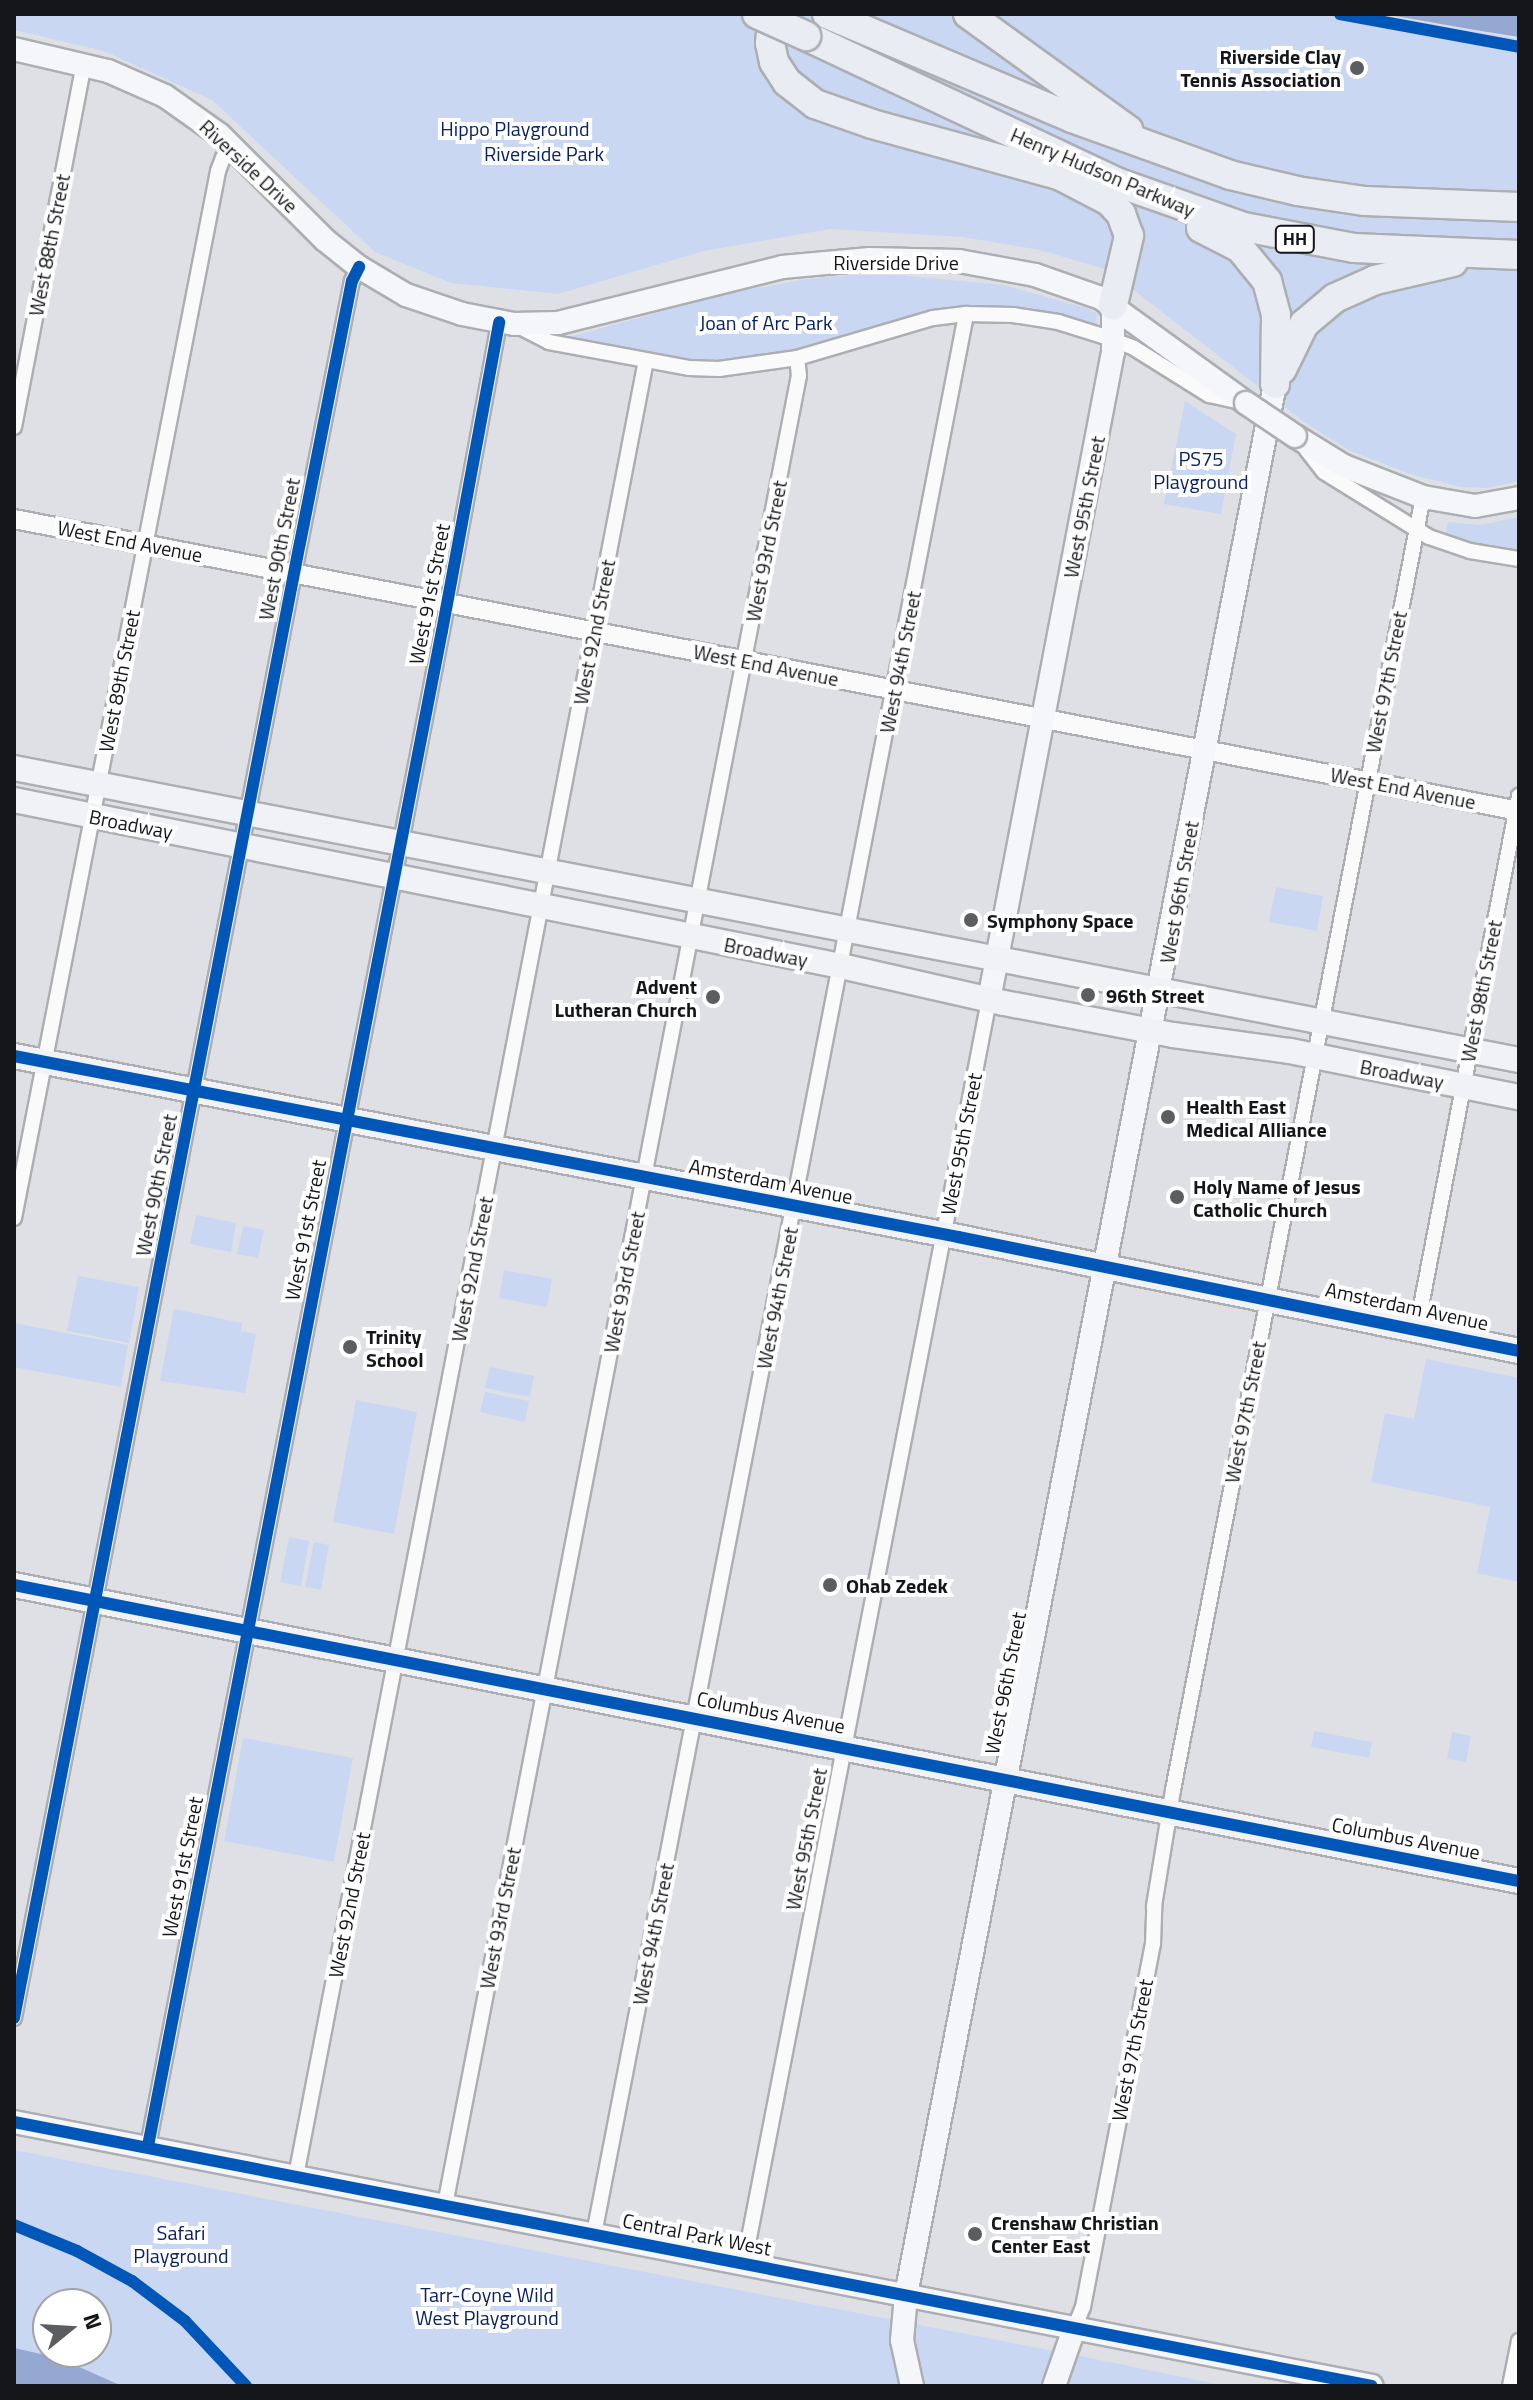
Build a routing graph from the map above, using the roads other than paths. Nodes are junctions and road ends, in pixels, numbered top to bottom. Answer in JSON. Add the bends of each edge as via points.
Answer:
{"nodes":[{"id":1,"x":757,"y":14,"type":"edge"},
{"id":2,"x":773,"y":14,"type":"edge"},
{"id":3,"x":827,"y":14,"type":"edge"},
{"id":4,"x":968,"y":14,"type":"edge"},
{"id":5,"x":14,"y":49,"type":"edge"},
{"id":6,"x":84,"y":63,"type":"junction"},
{"id":7,"x":1148,"y":145,"type":"junction"},
{"id":8,"x":233,"y":148,"type":"junction"},
{"id":9,"x":1116,"y":182,"type":"junction"},
{"id":10,"x":1519,"y":188,"type":"edge"},
{"id":11,"x":1400,"y":203,"type":"junction"},
{"id":12,"x":1519,"y":207,"type":"edge"},
{"id":13,"x":1482,"y":254,"type":"junction"},
{"id":14,"x":1519,"y":255,"type":"edge"},
{"id":15,"x":359,"y":267,"type":"junction"},
{"id":16,"x":1113,"y":305,"type":"junction"},
{"id":17,"x":966,"y":314,"type":"junction"},
{"id":18,"x":506,"y":323,"type":"junction"},
{"id":19,"x":1114,"y":341,"type":"junction"},
{"id":20,"x":797,"y":358,"type":"junction"},
{"id":21,"x":646,"y":361,"type":"junction"},
{"id":22,"x":1275,"y":384,"type":"junction"},
{"id":23,"x":1246,"y":403,"type":"junction"},
{"id":24,"x":14,"y":427,"type":"edge"},
{"id":25,"x":1295,"y":436,"type":"junction"},
{"id":26,"x":1423,"y":497,"type":"junction"},
{"id":27,"x":1519,"y":498,"type":"edge"},
{"id":28,"x":14,"y":519,"type":"edge"},
{"id":29,"x":1416,"y":529,"type":"junction"},
{"id":30,"x":147,"y":545,"type":"junction"},
{"id":31,"x":1519,"y":559,"type":"edge"},
{"id":32,"x":295,"y":573,"type":"junction"},
{"id":33,"x":447,"y":603,"type":"junction"},
{"id":34,"x":594,"y":631,"type":"junction"},
{"id":35,"x":745,"y":661,"type":"junction"},
{"id":36,"x":894,"y":690,"type":"junction"},
{"id":37,"x":1045,"y":719,"type":"junction"},
{"id":38,"x":1205,"y":750,"type":"junction"},
{"id":39,"x":14,"y":768,"type":"edge"},
{"id":40,"x":1367,"y":782,"type":"junction"},
{"id":41,"x":98,"y":785,"type":"junction"},
{"id":42,"x":14,"y":800,"type":"edge"},
{"id":43,"x":1518,"y":806,"type":"edge"},
{"id":44,"x":248,"y":814,"type":"junction"},
{"id":45,"x":92,"y":816,"type":"junction"},
{"id":46,"x":400,"y":844,"type":"junction"},
{"id":47,"x":241,"y":846,"type":"junction"},
{"id":48,"x":548,"y":874,"type":"junction"},
{"id":49,"x":394,"y":877,"type":"junction"},
{"id":50,"x":698,"y":900,"type":"junction"},
{"id":51,"x":542,"y":906,"type":"junction"},
{"id":52,"x":848,"y":930,"type":"junction"},
{"id":53,"x":691,"y":937,"type":"junction"},
{"id":54,"x":998,"y":956,"type":"junction"},
{"id":55,"x":841,"y":966,"type":"junction"},
{"id":56,"x":1161,"y":988,"type":"junction"},
{"id":57,"x":989,"y":1000,"type":"junction"},
{"id":58,"x":1321,"y":1020,"type":"junction"},
{"id":59,"x":1152,"y":1031,"type":"junction"},
{"id":60,"x":1470,"y":1050,"type":"junction"},
{"id":61,"x":14,"y":1056,"type":"edge"},
{"id":62,"x":1314,"y":1056,"type":"junction"},
{"id":63,"x":1519,"y":1060,"type":"edge"},
{"id":64,"x":44,"y":1062,"type":"junction"},
{"id":65,"x":1463,"y":1086,"type":"junction"},
{"id":66,"x":194,"y":1091,"type":"junction"},
{"id":67,"x":1519,"y":1097,"type":"edge"},
{"id":68,"x":347,"y":1121,"type":"junction"},
{"id":69,"x":495,"y":1148,"type":"junction"},
{"id":70,"x":644,"y":1177,"type":"junction"},
{"id":71,"x":795,"y":1205,"type":"junction"},
{"id":72,"x":14,"y":1218,"type":"edge"},
{"id":73,"x":943,"y":1234,"type":"junction"},
{"id":74,"x":1106,"y":1266,"type":"junction"},
{"id":75,"x":1266,"y":1298,"type":"junction"},
{"id":76,"x":1417,"y":1327,"type":"junction"},
{"id":77,"x":1519,"y":1351,"type":"edge"},
{"id":78,"x":14,"y":1585,"type":"edge"},
{"id":79,"x":95,"y":1600,"type":"junction"},
{"id":80,"x":248,"y":1631,"type":"junction"},
{"id":81,"x":396,"y":1660,"type":"junction"},
{"id":82,"x":545,"y":1687,"type":"junction"},
{"id":83,"x":696,"y":1718,"type":"junction"},
{"id":84,"x":844,"y":1747,"type":"junction"},
{"id":85,"x":1006,"y":1778,"type":"junction"},
{"id":86,"x":1169,"y":1812,"type":"junction"},
{"id":87,"x":1519,"y":1881,"type":"edge"},
{"id":88,"x":14,"y":2018,"type":"edge"},
{"id":89,"x":14,"y":2122,"type":"edge"},
{"id":90,"x":148,"y":2146,"type":"junction"},
{"id":91,"x":296,"y":2176,"type":"junction"},
{"id":92,"x":445,"y":2205,"type":"junction"},
{"id":93,"x":594,"y":2234,"type":"junction"},
{"id":94,"x":744,"y":2264,"type":"junction"},
{"id":95,"x":906,"y":2295,"type":"junction"},
{"id":96,"x":1074,"y":2329,"type":"junction"},
{"id":97,"x":1519,"y":2341,"type":"edge"},
{"id":98,"x":912,"y":2386,"type":"edge"},
{"id":99,"x":1054,"y":2386,"type":"edge"},
{"id":100,"x":1372,"y":2386,"type":"edge"},
{"id":101,"x":1510,"y":2386,"type":"edge"}],
"edges":[{"from":1,"to":9,"type":"highway","name":"Henry Hudson Parkway","number":"HH","bridge":true},
{"from":2,"to":16,"type":"highway","via":[[774,62],[787,82],[815,104],[1059,175],[1109,201],[1125,220],[1129,236]]},
{"from":3,"to":7,"type":"highway","name":"Henry Hudson Parkway","via":[[1058,113]]},
{"from":4,"to":7,"type":"highway"},
{"from":5,"to":6,"type":"main road","name":"Riverside Drive"},
{"from":6,"to":8,"type":"main road","name":"Riverside Drive","via":[[165,96]]},
{"from":6,"to":24,"type":"street","name":"West 88th Street"},
{"from":7,"to":11,"type":"highway","name":"Henry Hudson Parkway","via":[[1274,187]]},
{"from":8,"to":15,"type":"main road","name":"Riverside Drive"},
{"from":8,"to":30,"type":"street","name":"West 89th Street","via":[[218,171]]},
{"from":9,"to":13,"type":"highway","name":"Henry Hudson Parkway","number":"HH","via":[[1285,237],[1354,248]]},
{"from":9,"to":22,"type":"highway","via":[[1229,241],[1256,263],[1275,303]]},
{"from":10,"to":11,"type":"highway"},
{"from":11,"to":12,"type":"highway","name":"Henry Hudson Parkway"},
{"from":13,"to":14,"type":"highway","name":"Henry Hudson Parkway","number":"HH"},
{"from":13,"to":22,"type":"highway","via":[[1375,280],[1335,298],[1297,334]]},
{"from":15,"to":18,"type":"main road","name":"Riverside Drive","via":[[425,302]]},
{"from":15,"to":32,"type":"street","name":"West 90th Street"},
{"from":16,"to":18,"type":"main road","name":"Riverside Drive","via":[[1068,284],[1007,269],[934,259],[870,259],[761,270],[583,318]]},
{"from":16,"to":19,"type":"main road","name":"West 95th Street"},
{"from":16,"to":23,"type":"main road","name":"Riverside Drive"},
{"from":17,"to":19,"type":"street","name":"Riverside Drive","via":[[1044,319]]},
{"from":17,"to":20,"type":"street","name":"Riverside Drive","via":[[902,325]]},
{"from":17,"to":36,"type":"street","name":"West 94th Street"},
{"from":18,"to":21,"type":"street","name":"Riverside Drive","via":[[549,342]]},
{"from":18,"to":33,"type":"street","name":"West 91st Street"},
{"from":19,"to":23,"type":"street","name":"Riverside Drive","via":[[1209,395]]},
{"from":19,"to":37,"type":"main road","name":"West 95th Street"},
{"from":20,"to":21,"type":"street","name":"Riverside Drive","via":[[719,369]]},
{"from":20,"to":35,"type":"street","name":"West 93rd Street","via":[[799,376]]},
{"from":21,"to":34,"type":"street","name":"West 92nd Street"},
{"from":22,"to":38,"type":"main road","name":"West 96th Street"},
{"from":23,"to":25,"type":"main road","name":"Riverside Drive","bridge":true},
{"from":25,"to":26,"type":"main road","name":"Riverside Drive","via":[[1344,466]]},
{"from":25,"to":29,"type":"street","name":"Riverside Drive","via":[[1324,472]]},
{"from":26,"to":27,"type":"main road","name":"Riverside Drive","via":[[1475,506]]},
{"from":26,"to":29,"type":"street","name":"West 97th Street"},
{"from":28,"to":30,"type":"street","name":"West End Avenue"},
{"from":29,"to":31,"type":"street","name":"Riverside Drive","via":[[1470,551]]},
{"from":29,"to":40,"type":"street","name":"West 97th Street"},
{"from":30,"to":32,"type":"street","name":"West End Avenue"},
{"from":30,"to":41,"type":"street","name":"West 89th Street"},
{"from":32,"to":33,"type":"street","name":"West End Avenue"},
{"from":32,"to":44,"type":"street","name":"West 90th Street"},
{"from":33,"to":34,"type":"street","name":"West End Avenue"},
{"from":33,"to":46,"type":"street","name":"West 91st Street"},
{"from":34,"to":35,"type":"street","name":"West End Avenue"},
{"from":34,"to":48,"type":"street","name":"West 92nd Street"},
{"from":35,"to":36,"type":"street","name":"West End Avenue"},
{"from":35,"to":50,"type":"street","name":"West 93rd Street"},
{"from":36,"to":37,"type":"street","name":"West End Avenue"},
{"from":36,"to":52,"type":"street","name":"West 94th Street"},
{"from":37,"to":38,"type":"street","name":"West End Avenue"},
{"from":37,"to":54,"type":"main road","name":"West 95th Street"},
{"from":38,"to":40,"type":"street","name":"West End Avenue"},
{"from":38,"to":56,"type":"main road","name":"West 96th Street"},
{"from":39,"to":41,"type":"main road","name":"Broadway"},
{"from":40,"to":43,"type":"street","name":"West End Avenue"},
{"from":40,"to":58,"type":"street","name":"West 97th Street"},
{"from":41,"to":44,"type":"main road","name":"Broadway"},
{"from":41,"to":45,"type":"street","name":"West 89th Street"},
{"from":42,"to":45,"type":"main road","name":"Broadway"},
{"from":43,"to":60,"type":"street","name":"West 98th Street"},
{"from":44,"to":46,"type":"main road","name":"Broadway"},
{"from":44,"to":47,"type":"street","name":"West 90th Street"},
{"from":45,"to":47,"type":"main road","name":"Broadway"},
{"from":45,"to":64,"type":"street","name":"West 89th Street"},
{"from":46,"to":48,"type":"main road","name":"Broadway"},
{"from":46,"to":49,"type":"street","name":"West 91st Street"},
{"from":47,"to":49,"type":"main road","name":"Broadway"},
{"from":47,"to":66,"type":"street","name":"West 90th Street"},
{"from":48,"to":50,"type":"main road","name":"Broadway"},
{"from":48,"to":51,"type":"street","name":"West 92nd Street"},
{"from":49,"to":51,"type":"main road","name":"Broadway"},
{"from":49,"to":68,"type":"street","name":"West 91st Street"},
{"from":50,"to":52,"type":"main road","name":"Broadway"},
{"from":50,"to":53,"type":"street","name":"West 93rd Street"},
{"from":51,"to":53,"type":"main road","name":"Broadway"},
{"from":51,"to":69,"type":"street","name":"West 92nd Street"},
{"from":52,"to":54,"type":"main road","name":"Broadway"},
{"from":52,"to":55,"type":"street","name":"West 94th Street"},
{"from":53,"to":55,"type":"main road","name":"Broadway"},
{"from":53,"to":70,"type":"street","name":"West 93rd Street"},
{"from":54,"to":56,"type":"main road","name":"Broadway"},
{"from":54,"to":57,"type":"main road","name":"West 95th Street"},
{"from":55,"to":57,"type":"main road","name":"Broadway"},
{"from":55,"to":71,"type":"street","name":"West 94th Street"},
{"from":56,"to":58,"type":"main road","name":"Broadway"},
{"from":56,"to":59,"type":"main road","name":"West 96th Street"},
{"from":57,"to":59,"type":"main road","name":"Broadway"},
{"from":57,"to":73,"type":"street","name":"West 95th Street"},
{"from":58,"to":60,"type":"main road","name":"Broadway"},
{"from":58,"to":62,"type":"street","name":"West 97th Street"},
{"from":59,"to":62,"type":"main road","name":"Broadway"},
{"from":59,"to":74,"type":"main road","name":"West 96th Street"},
{"from":60,"to":63,"type":"main road","name":"Broadway"},
{"from":60,"to":65,"type":"street","name":"West 98th Street"},
{"from":61,"to":64,"type":"main road","name":"Amsterdam Avenue"},
{"from":62,"to":65,"type":"main road","name":"Broadway"},
{"from":62,"to":75,"type":"street","name":"West 97th Street"},
{"from":64,"to":66,"type":"main road","name":"Amsterdam Avenue"},
{"from":64,"to":72,"type":"street","name":"West 89th Street"},
{"from":65,"to":67,"type":"main road","name":"Broadway"},
{"from":65,"to":76,"type":"street","name":"West 98th Street"},
{"from":66,"to":68,"type":"main road","name":"Amsterdam Avenue"},
{"from":66,"to":79,"type":"street","name":"West 90th Street"},
{"from":68,"to":69,"type":"main road","name":"Amsterdam Avenue"},
{"from":68,"to":80,"type":"street","name":"West 91st Street"},
{"from":69,"to":70,"type":"main road","name":"Amsterdam Avenue"},
{"from":69,"to":81,"type":"street","name":"West 92nd Street"},
{"from":70,"to":71,"type":"main road","name":"Amsterdam Avenue"},
{"from":70,"to":82,"type":"street","name":"West 93rd Street"},
{"from":71,"to":73,"type":"main road","name":"Amsterdam Avenue"},
{"from":71,"to":83,"type":"street","name":"West 94th Street"},
{"from":73,"to":74,"type":"main road","name":"Amsterdam Avenue"},
{"from":73,"to":84,"type":"street","name":"West 95th Street"},
{"from":74,"to":75,"type":"main road","name":"Amsterdam Avenue"},
{"from":74,"to":85,"type":"main road","name":"West 96th Street"},
{"from":75,"to":76,"type":"main road","name":"Amsterdam Avenue"},
{"from":75,"to":86,"type":"street","name":"West 97th Street"},
{"from":76,"to":77,"type":"main road","name":"Amsterdam Avenue"},
{"from":78,"to":79,"type":"main road","name":"Columbus Avenue"},
{"from":79,"to":80,"type":"main road","name":"Columbus Avenue"},
{"from":79,"to":88,"type":"street","name":"West 90th Street"},
{"from":80,"to":81,"type":"main road","name":"Columbus Avenue"},
{"from":80,"to":90,"type":"street","name":"West 91st Street"},
{"from":81,"to":82,"type":"main road","name":"Columbus Avenue"},
{"from":81,"to":91,"type":"street","name":"West 92nd Street"},
{"from":82,"to":83,"type":"main road","name":"Columbus Avenue"},
{"from":82,"to":92,"type":"street","name":"West 93rd Street"},
{"from":83,"to":84,"type":"main road","name":"Columbus Avenue"},
{"from":83,"to":93,"type":"street","name":"West 94th Street"},
{"from":84,"to":85,"type":"main road","name":"Columbus Avenue"},
{"from":84,"to":94,"type":"street","name":"West 95th Street"},
{"from":85,"to":86,"type":"main road","name":"Columbus Avenue"},
{"from":85,"to":95,"type":"main road","name":"West 96th Street"},
{"from":86,"to":87,"type":"main road","name":"Columbus Avenue"},
{"from":86,"to":96,"type":"street","name":"West 97th Street","via":[[1153,1944],[1083,2307]]},
{"from":89,"to":90,"type":"main road","name":"Central Park West"},
{"from":90,"to":91,"type":"main road","name":"Central Park West"},
{"from":91,"to":92,"type":"main road","name":"Central Park West"},
{"from":92,"to":93,"type":"main road","name":"Central Park West"},
{"from":93,"to":94,"type":"main road","name":"Central Park West"},
{"from":94,"to":95,"type":"main road","name":"Central Park West"},
{"from":95,"to":96,"type":"main road","name":"Central Park West"},
{"from":95,"to":98,"type":"main road","name":"West 96th Street","via":[[902,2340]]},
{"from":96,"to":99,"type":"main road"},
{"from":96,"to":100,"type":"main road","name":"Central Park West"},
{"from":97,"to":101,"type":"street"}]}
